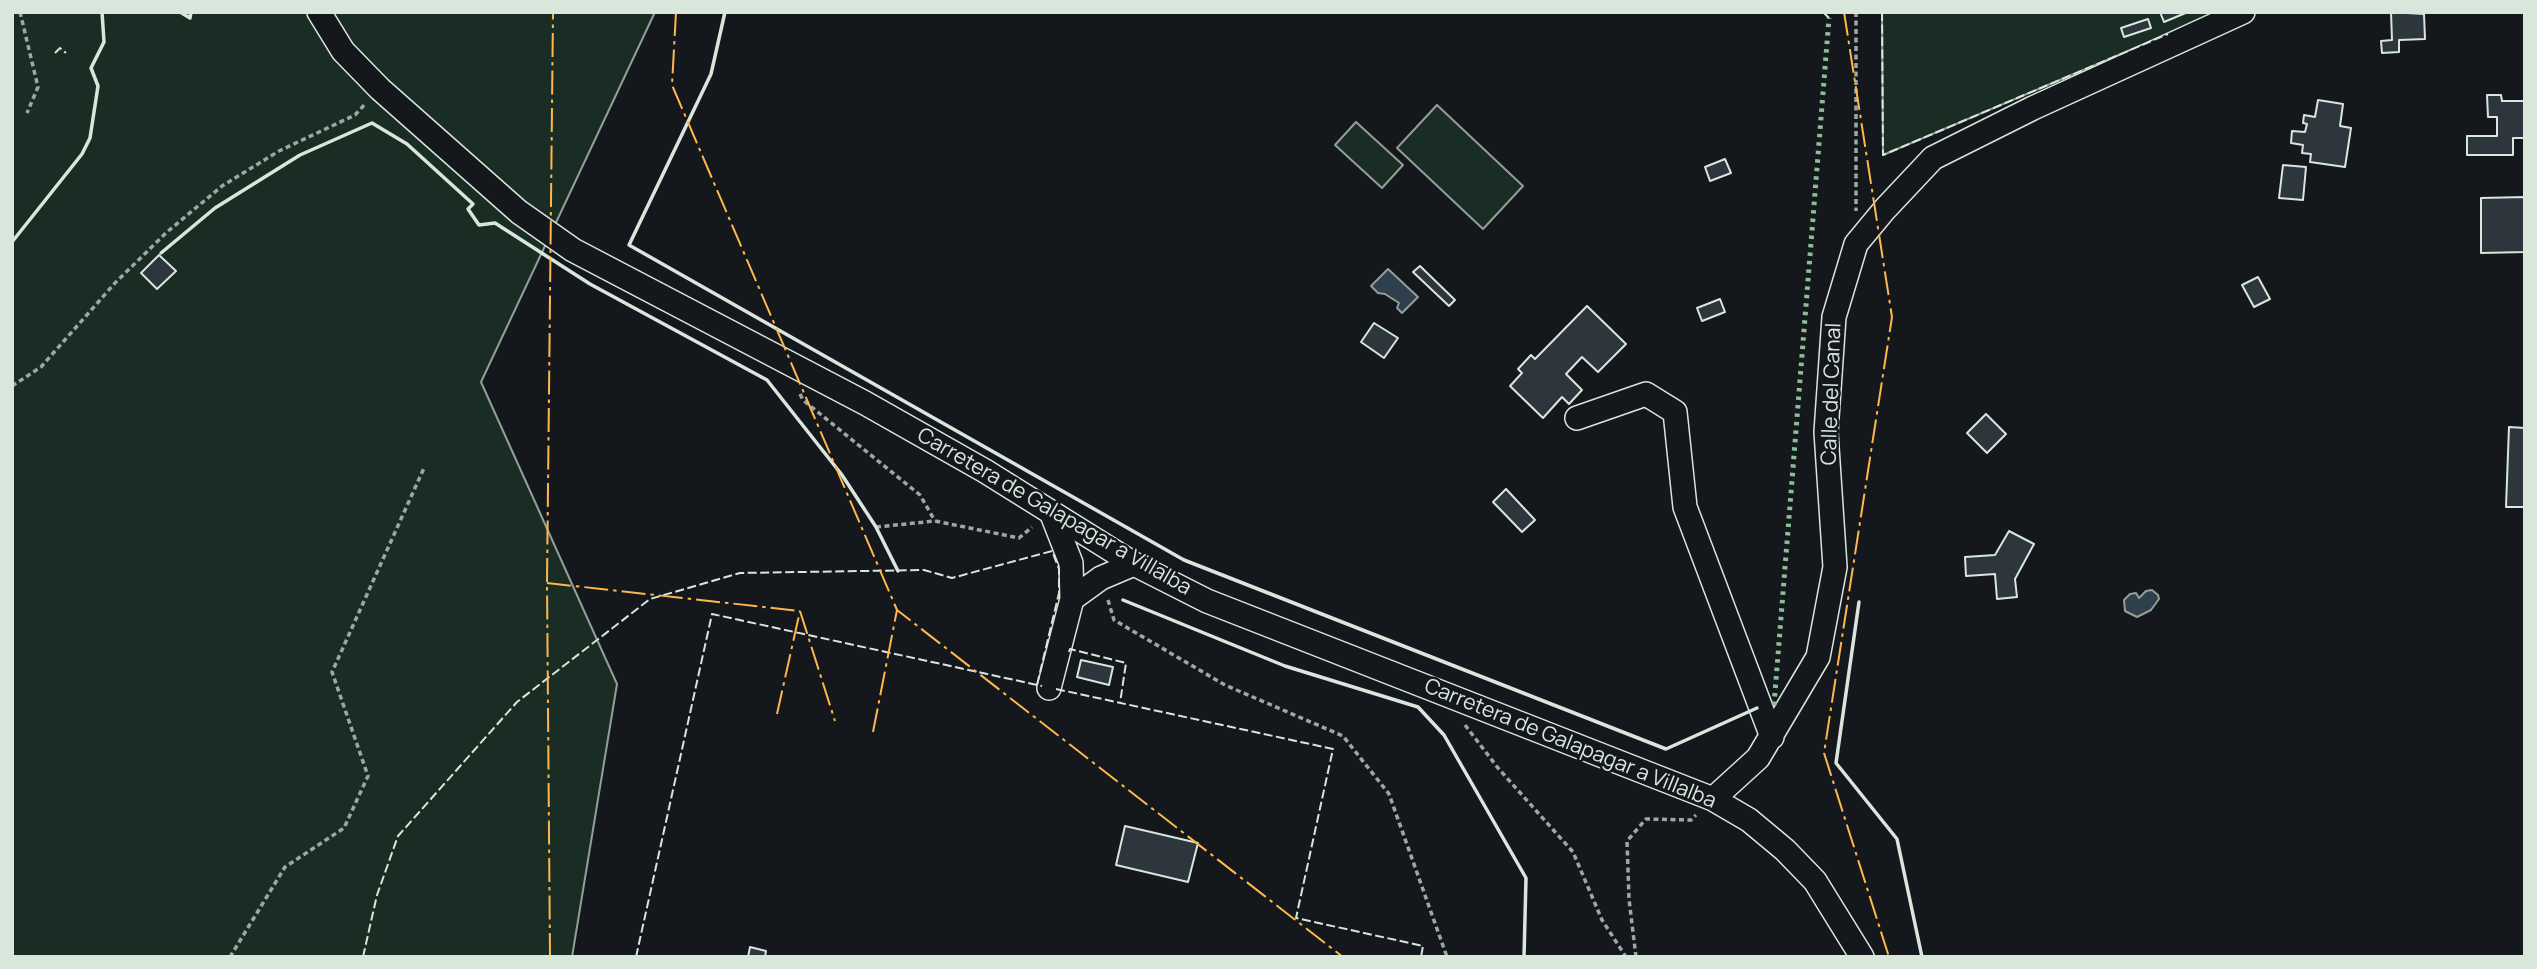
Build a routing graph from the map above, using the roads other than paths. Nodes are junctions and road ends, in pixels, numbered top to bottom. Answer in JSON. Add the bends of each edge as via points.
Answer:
{"nodes":[{"id":1,"x":319,"y":12,"type":"edge"},
{"id":2,"x":2243,"y":12,"type":"edge"},
{"id":3,"x":1577,"y":418,"type":"dead end"},
{"id":4,"x":1051,"y":512,"type":"junction"},
{"id":5,"x":1134,"y":564,"type":"junction"},
{"id":6,"x":1072,"y":598,"type":"junction"},
{"id":7,"x":1049,"y":688,"type":"dead end"},
{"id":8,"x":1772,"y":737,"type":"junction"},
{"id":9,"x":1713,"y":799,"type":"junction"},
{"id":10,"x":1862,"y":957,"type":"edge"}],
"edges":[{"from":1,"to":4,"type":"street","name":"Carretera de Galapagar a Villalba","via":[[343,51],[380,89],[519,212],[573,250],[949,450]]},
{"from":2,"to":8,"type":"street","name":"Calle del Canal","via":[[1933,158],[1856,244],[1834,317],[1826,432],[1835,566],[1818,657]]},
{"from":3,"to":8,"type":"street","via":[[1646,394],[1675,412],[1685,507]]},
{"from":4,"to":5,"type":"street","name":"Carretera de Galapagar a Villalba"},
{"from":4,"to":6,"type":"street","via":[[1071,563]]},
{"from":5,"to":6,"type":"street","via":[[1101,578]]},
{"from":5,"to":9,"type":"street","name":"Carretera de Galapagar a Villalba","via":[[1207,601]]},
{"from":6,"to":7,"type":"street"},
{"from":8,"to":9,"type":"street","name":"Calle del Canal","via":[[1758,758]]},
{"from":9,"to":10,"type":"street","name":"Carretera de Galapagar a Villalba","via":[[1749,820],[1815,881]]}]}
